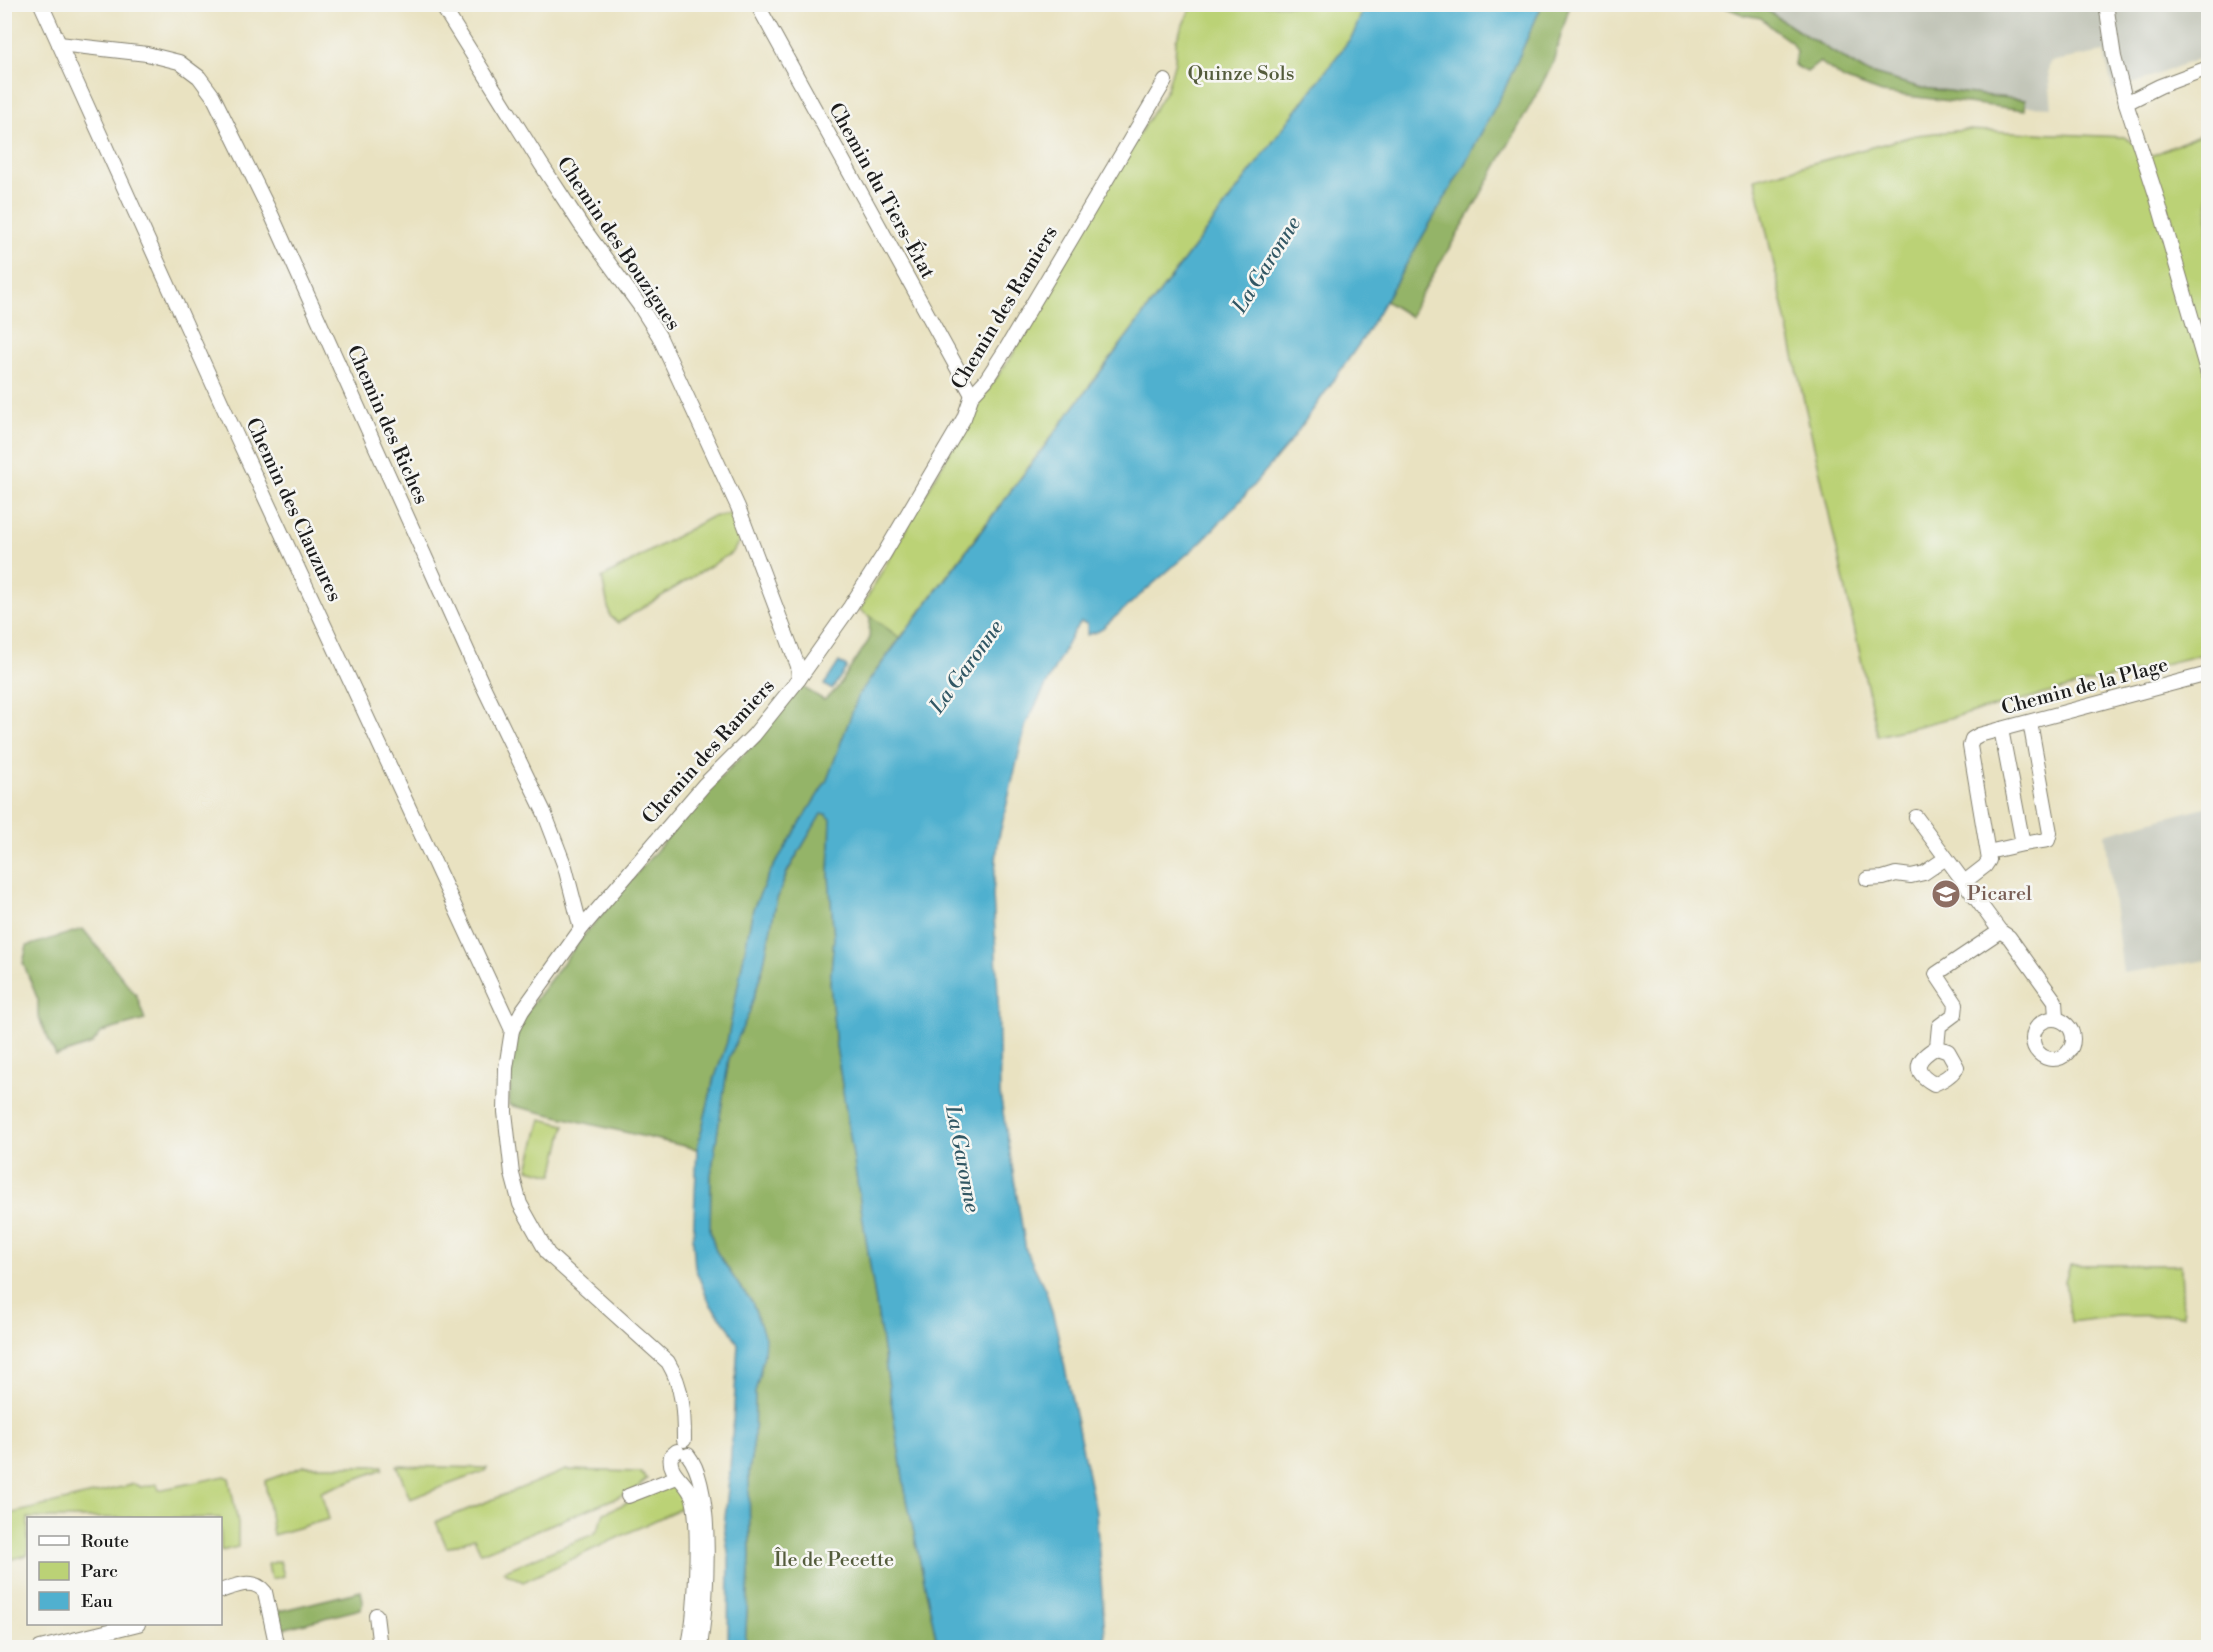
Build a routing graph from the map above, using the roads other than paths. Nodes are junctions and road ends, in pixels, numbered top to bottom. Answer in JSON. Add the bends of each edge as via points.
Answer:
{"nodes":[{"id":1,"x":41,"y":4,"type":"edge"},
{"id":2,"x":441,"y":4,"type":"edge"},
{"id":3,"x":757,"y":4,"type":"edge"},
{"id":4,"x":2106,"y":4,"type":"edge"},
{"id":5,"x":59,"y":44,"type":"junction"},
{"id":6,"x":2208,"y":68,"type":"edge"},
{"id":7,"x":1165,"y":81,"type":"dead end"},
{"id":8,"x":2124,"y":98,"type":"junction"},
{"id":9,"x":2208,"y":374,"type":"edge"},
{"id":10,"x":972,"y":395,"type":"junction"},
{"id":11,"x":793,"y":652,"type":"junction"},
{"id":12,"x":814,"y":657,"type":"junction"},
{"id":13,"x":2208,"y":674,"type":"edge"},
{"id":14,"x":799,"y":679,"type":"junction"},
{"id":15,"x":2030,"y":722,"type":"junction"},
{"id":16,"x":2001,"y":729,"type":"junction"},
{"id":17,"x":1916,"y":817,"type":"dead end"},
{"id":18,"x":2023,"y":844,"type":"junction"},
{"id":19,"x":1988,"y":852,"type":"junction"},
{"id":20,"x":1946,"y":858,"type":"junction"},
{"id":21,"x":1868,"y":879,"type":"dead end"},
{"id":22,"x":1964,"y":882,"type":"junction"},
{"id":23,"x":581,"y":929,"type":"junction"},
{"id":24,"x":2000,"y":931,"type":"junction"},
{"id":25,"x":2056,"y":1018,"type":"dead end"},
{"id":26,"x":512,"y":1030,"type":"junction"},
{"id":27,"x":1937,"y":1047,"type":"dead end"},
{"id":28,"x":683,"y":1449,"type":"junction"},
{"id":29,"x":677,"y":1477,"type":"junction"},
{"id":30,"x":628,"y":1496,"type":"dead end"},
{"id":31,"x":222,"y":1590,"type":"edge"},
{"id":32,"x":376,"y":1616,"type":"dead end"},
{"id":33,"x":130,"y":1625,"type":"edge"},
{"id":34,"x":40,"y":1647,"type":"edge"},
{"id":35,"x":277,"y":1647,"type":"edge"},
{"id":36,"x":380,"y":1647,"type":"edge"},
{"id":37,"x":688,"y":1647,"type":"edge"},
{"id":38,"x":700,"y":1647,"type":"edge"}],
"edges":[{"from":1,"to":5,"type":"street","name":"Chemin des Clauzures"},
{"from":2,"to":11,"type":"street","name":"Chemin des Bouzigues","via":[[540,164],[658,336],[738,507]]},
{"from":3,"to":10,"type":"street","name":"Chemin du Tiers-État"},
{"from":4,"to":8,"type":"street"},
{"from":5,"to":23,"type":"street","name":"Chemin des Riches","via":[[147,54],[180,62],[199,77],[213,96],[544,812],[565,867]]},
{"from":5,"to":26,"type":"street","name":"Chemin des Clauzures"},
{"from":6,"to":8,"type":"street"},
{"from":7,"to":10,"type":"street","name":"Chemin des Ramiers","via":[[1006,349]]},
{"from":8,"to":9,"type":"street"},
{"from":10,"to":12,"type":"street","name":"Chemin des Ramiers","via":[[964,418],[884,554]]},
{"from":11,"to":12,"type":"street","via":[[805,658]]},
{"from":11,"to":14,"type":"street","name":"Chemin des Bouzigues"},
{"from":12,"to":14,"type":"street","name":"Chemin des Ramiers"},
{"from":13,"to":15,"type":"street","name":"Chemin de la Plage"},
{"from":14,"to":23,"type":"street","name":"Chemin des Ramiers"},
{"from":15,"to":16,"type":"street","name":"Chemin de la Plage"},
{"from":15,"to":18,"type":"street","via":[[2050,832],[2048,840]]},
{"from":16,"to":18,"type":"street"},
{"from":16,"to":19,"type":"street","name":"Chemin de la Plage","via":[[1979,735],[1970,746]]},
{"from":17,"to":20,"type":"street"},
{"from":18,"to":19,"type":"street"},
{"from":19,"to":22,"type":"street","via":[[1985,866]]},
{"from":20,"to":21,"type":"street","via":[[1924,873]]},
{"from":20,"to":22,"type":"street"},
{"from":22,"to":24,"type":"street"},
{"from":23,"to":26,"type":"street","name":"Chemin des Ramiers"},
{"from":24,"to":25,"type":"street","via":[[2055,1001]]},
{"from":24,"to":27,"type":"street","via":[[1936,974],[1956,1004],[1955,1014],[1939,1026]]},
{"from":26,"to":28,"type":"street","name":"Chemin des Ramiers","via":[[505,1112],[512,1174],[520,1204],[548,1254],[668,1362],[676,1375],[684,1407]]},
{"from":28,"to":29,"type":"street","via":[[671,1456],[670,1464]]},
{"from":28,"to":38,"type":"street","name":"Chemin des Ramiers","via":[[698,1470],[703,1492],[706,1576]]},
{"from":29,"to":30,"type":"street"},
{"from":29,"to":37,"type":"street","via":[[687,1486],[695,1509],[695,1590]]},
{"from":31,"to":35,"type":"street","via":[[244,1584],[260,1585]]},
{"from":32,"to":36,"type":"street"},
{"from":33,"to":34,"type":"street"}]}
